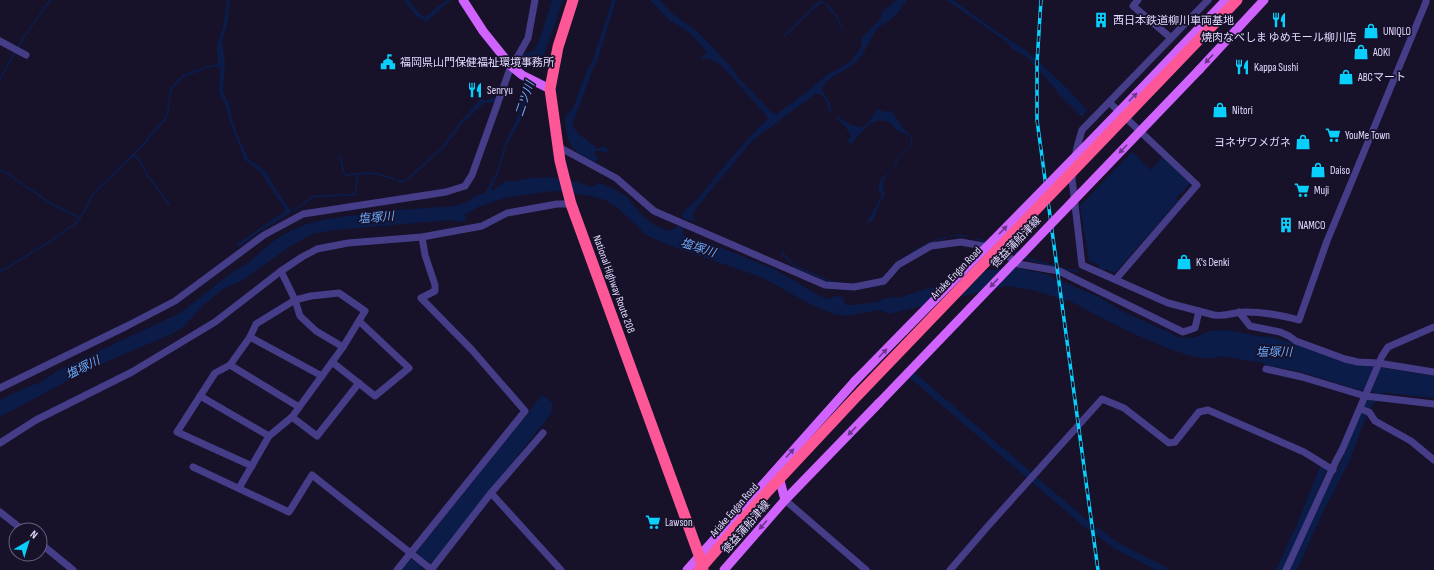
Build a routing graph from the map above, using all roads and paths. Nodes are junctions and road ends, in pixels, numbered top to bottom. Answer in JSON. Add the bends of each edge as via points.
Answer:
{"nodes":[{"id":1,"x":463,"y":0,"type":"edge"},
{"id":2,"x":535,"y":0,"type":"edge"},
{"id":3,"x":573,"y":0,"type":"edge"},
{"id":4,"x":1138,"y":0,"type":"edge"},
{"id":5,"x":1208,"y":0,"type":"edge"},
{"id":6,"x":1226,"y":0,"type":"edge"},
{"id":7,"x":1237,"y":0,"type":"edge"},
{"id":8,"x":1264,"y":0,"type":"edge"},
{"id":9,"x":1426,"y":0,"type":"edge"},
{"id":10,"x":1171,"y":38,"type":"junction"},
{"id":11,"x":0,"y":42,"type":"edge"},
{"id":12,"x":26,"y":55,"type":"dead end"},
{"id":13,"x":514,"y":68,"type":"junction"},
{"id":14,"x":550,"y":89,"type":"junction"},
{"id":15,"x":1110,"y":103,"type":"junction"},
{"id":16,"x":557,"y":146,"type":"junction"},
{"id":17,"x":571,"y":204,"type":"junction"},
{"id":18,"x":422,"y":237,"type":"junction"},
{"id":19,"x":281,"y":271,"type":"junction"},
{"id":20,"x":1116,"y":279,"type":"junction"},
{"id":21,"x":295,"y":300,"type":"junction"},
{"id":22,"x":1199,"y":311,"type":"junction"},
{"id":23,"x":1239,"y":312,"type":"junction"},
{"id":24,"x":359,"y":321,"type":"junction"},
{"id":25,"x":1434,"y":327,"type":"edge"},
{"id":26,"x":250,"y":337,"type":"junction"},
{"id":27,"x":342,"y":347,"type":"junction"},
{"id":28,"x":332,"y":362,"type":"junction"},
{"id":29,"x":1378,"y":364,"type":"junction"},
{"id":30,"x":230,"y":365,"type":"junction"},
{"id":31,"x":1266,"y":369,"type":"dead end"},
{"id":32,"x":1434,"y":372,"type":"edge"},
{"id":33,"x":322,"y":376,"type":"junction"},
{"id":34,"x":359,"y":383,"type":"junction"},
{"id":35,"x":0,"y":388,"type":"edge"},
{"id":36,"x":200,"y":396,"type":"junction"},
{"id":37,"x":1365,"y":396,"type":"junction"},
{"id":38,"x":1434,"y":404,"type":"edge"},
{"id":39,"x":299,"y":407,"type":"junction"},
{"id":40,"x":1360,"y":409,"type":"junction"},
{"id":41,"x":292,"y":417,"type":"junction"},
{"id":42,"x":543,"y":433,"type":"dead end"},
{"id":43,"x":269,"y":436,"type":"junction"},
{"id":44,"x":0,"y":443,"type":"edge"},
{"id":45,"x":1434,"y":460,"type":"edge"},
{"id":46,"x":252,"y":466,"type":"junction"},
{"id":47,"x":193,"y":467,"type":"dead end"},
{"id":48,"x":776,"y":468,"type":"junction"},
{"id":49,"x":1333,"y":470,"type":"junction"},
{"id":50,"x":240,"y":488,"type":"junction"},
{"id":51,"x":491,"y":493,"type":"junction"},
{"id":52,"x":785,"y":500,"type":"junction"},
{"id":53,"x":0,"y":512,"type":"edge"},
{"id":54,"x":13,"y":522,"type":"edge"},
{"id":55,"x":48,"y":550,"type":"edge"},
{"id":56,"x":410,"y":553,"type":"junction"},
{"id":57,"x":699,"y":555,"type":"junction"},
{"id":58,"x":73,"y":570,"type":"edge"},
{"id":59,"x":396,"y":570,"type":"edge"},
{"id":60,"x":432,"y":570,"type":"edge"},
{"id":61,"x":561,"y":570,"type":"edge"},
{"id":62,"x":686,"y":570,"type":"edge"},
{"id":63,"x":699,"y":570,"type":"edge"},
{"id":64,"x":703,"y":570,"type":"edge"},
{"id":65,"x":724,"y":570,"type":"edge"},
{"id":66,"x":866,"y":570,"type":"edge"},
{"id":67,"x":950,"y":570,"type":"edge"},
{"id":68,"x":1286,"y":570,"type":"edge"}],
"edges":[{"from":1,"to":13,"type":"main road"},
{"from":2,"to":13,"type":"street","via":[[528,38]]},
{"from":3,"to":14,"type":"highway","name":"National Highway Route 208","via":[[558,47]]},
{"from":4,"to":10,"type":"street","via":[[1133,6]]},
{"from":5,"to":10,"type":"street"},
{"from":48,"to":6,"type":"main road","name":"徳益蒲船津線","one_way":true,"bridge":true,"via":[[855,381],[1084,149]]},
{"from":7,"to":63,"type":"highway","name":"Ariake Engan Road","bridge":true,"via":[[854,399]]},
{"from":8,"to":52,"type":"main road","name":"徳益蒲船津線","one_way":true,"bridge":true},
{"from":9,"to":23,"type":"street","via":[[1327,241],[1299,320],[1271,313]]},
{"from":10,"to":15,"type":"street"},
{"from":11,"to":12,"type":"street"},
{"from":13,"to":14,"type":"main road"},
{"from":13,"to":35,"type":"street","via":[[472,175],[465,186],[446,192],[303,214],[264,235],[175,301]]},
{"from":14,"to":16,"type":"highway","name":"National Highway Route 208"},
{"from":15,"to":20,"type":"street","via":[[1082,130],[1072,179],[1082,265]]},
{"from":15,"to":20,"type":"street","via":[[1197,185]]},
{"from":16,"to":17,"type":"highway","name":"National Highway Route 208"},
{"from":16,"to":22,"type":"street","via":[[616,178],[654,211],[825,284],[854,287],[884,281],[898,265],[931,246],[961,242],[999,249],[1018,264],[1059,271],[1183,332],[1195,328]]},
{"from":17,"to":18,"type":"street","via":[[556,204],[507,213],[482,226]]},
{"from":17,"to":57,"type":"highway","name":"National Highway Route 208"},
{"from":18,"to":19,"type":"street","via":[[348,243],[317,249]]},
{"from":18,"to":56,"type":"street","via":[[435,291],[421,298],[472,350],[525,411]]},
{"from":19,"to":21,"type":"street"},
{"from":19,"to":44,"type":"street","via":[[215,322],[132,372],[36,420]]},
{"from":20,"to":22,"type":"street","via":[[1168,303]]},
{"from":21,"to":24,"type":"street","via":[[339,294],[365,311]]},
{"from":21,"to":26,"type":"street","via":[[256,324]]},
{"from":21,"to":27,"type":"street","via":[[300,316],[316,331]]},
{"from":22,"to":23,"type":"street","via":[[1220,316]]},
{"from":23,"to":29,"type":"street","via":[[1250,326],[1280,332],[1296,341],[1345,359]]},
{"from":24,"to":27,"type":"street"},
{"from":24,"to":34,"type":"street","via":[[408,368],[375,396]]},
{"from":25,"to":29,"type":"street","via":[[1388,347]]},
{"from":26,"to":30,"type":"street"},
{"from":26,"to":33,"type":"street"},
{"from":27,"to":28,"type":"street"},
{"from":28,"to":33,"type":"street"},
{"from":28,"to":34,"type":"street"},
{"from":29,"to":32,"type":"street"},
{"from":29,"to":37,"type":"street"},
{"from":30,"to":36,"type":"street","via":[[215,373]]},
{"from":30,"to":39,"type":"street"},
{"from":31,"to":37,"type":"street"},
{"from":33,"to":39,"type":"street"},
{"from":34,"to":41,"type":"street","via":[[317,436]]},
{"from":36,"to":43,"type":"street"},
{"from":36,"to":46,"type":"street","via":[[177,432]]},
{"from":37,"to":38,"type":"street"},
{"from":37,"to":40,"type":"street"},
{"from":39,"to":41,"type":"street"},
{"from":40,"to":45,"type":"street","via":[[1369,412],[1375,421],[1411,441]]},
{"from":40,"to":49,"type":"street"},
{"from":41,"to":43,"type":"street"},
{"from":42,"to":51,"type":"street"},
{"from":43,"to":46,"type":"street"},
{"from":46,"to":50,"type":"street"},
{"from":47,"to":50,"type":"street"},
{"from":48,"to":52,"type":"main road","name":"徳益蒲船津線"},
{"from":48,"to":57,"type":"main road","name":"徳益蒲船津線"},
{"from":49,"to":67,"type":"street","via":[[1304,452],[1208,410],[1200,412],[1175,442],[1169,443],[1124,408],[1102,399]]},
{"from":49,"to":68,"type":"street"},
{"from":50,"to":56,"type":"street","via":[[289,512],[312,475]]},
{"from":51,"to":60,"type":"street"},
{"from":51,"to":61,"type":"street"},
{"from":52,"to":65,"type":"main road","name":"徳益蒲船津線","one_way":true},
{"from":52,"to":66,"type":"street"},
{"from":53,"to":54,"type":"street"},
{"from":55,"to":58,"type":"street"},
{"from":56,"to":59,"type":"street"},
{"from":56,"to":60,"type":"street"},
{"from":57,"to":62,"type":"main road","name":"徳益蒲船津線"},
{"from":57,"to":64,"type":"highway","name":"National Highway Route 208"}]}
